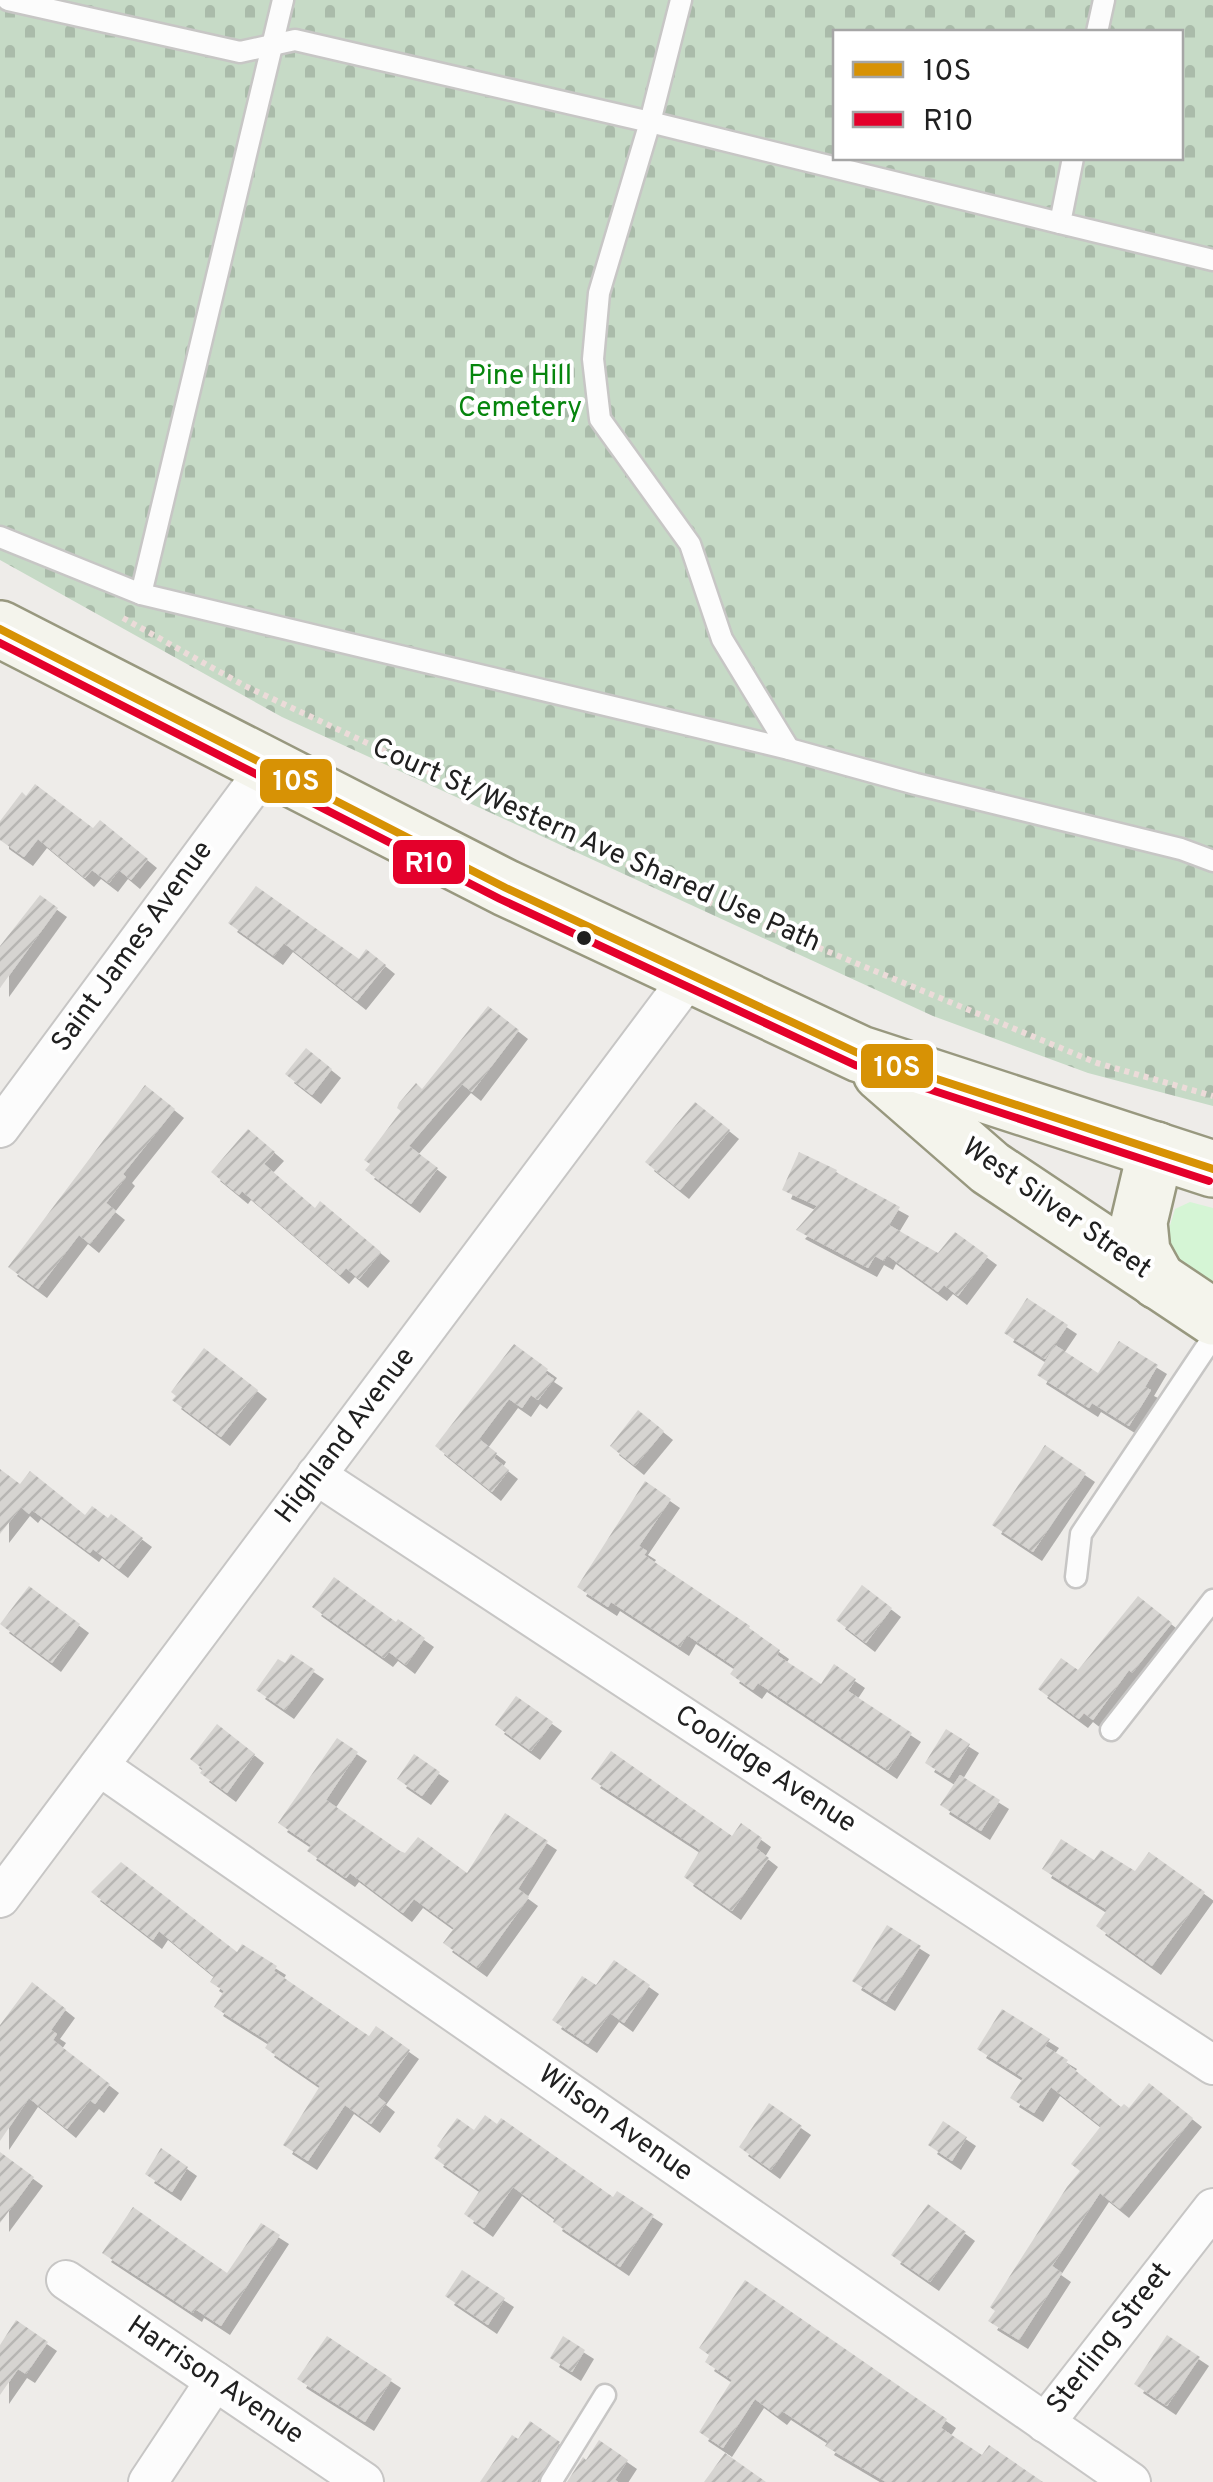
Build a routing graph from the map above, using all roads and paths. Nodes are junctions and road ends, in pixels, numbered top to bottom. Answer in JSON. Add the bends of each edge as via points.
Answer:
{"nodes":[{"id":1,"x":8,"y":0,"type":"edge"},
{"id":2,"x":282,"y":0,"type":"edge"},
{"id":3,"x":681,"y":0,"type":"edge"},
{"id":4,"x":1104,"y":0,"type":"edge"},
{"id":5,"x":1097,"y":30,"type":"edge"},
{"id":6,"x":270,"y":46,"type":"junction"},
{"id":7,"x":650,"y":122,"type":"junction"},
{"id":8,"x":1073,"y":160,"type":"edge"},
{"id":9,"x":1060,"y":223,"type":"junction"},
{"id":10,"x":1213,"y":260,"type":"edge"},
{"id":11,"x":0,"y":537,"type":"edge"},
{"id":12,"x":141,"y":594,"type":"junction"},
{"id":13,"x":114,"y":613,"type":"dead end"},
{"id":14,"x":0,"y":629,"type":"edge"},
{"id":15,"x":789,"y":748,"type":"junction"},
{"id":16,"x":266,"y":767,"type":"junction"},
{"id":17,"x":1213,"y":861,"type":"edge"},
{"id":18,"x":691,"y":974,"type":"junction"},
{"id":19,"x":860,"y":1054,"type":"junction"},
{"id":20,"x":1213,"y":1096,"type":"edge"},
{"id":21,"x":0,"y":1128,"type":"edge"},
{"id":22,"x":1156,"y":1150,"type":"junction"},
{"id":23,"x":1213,"y":1168,"type":"edge"},
{"id":24,"x":1158,"y":1281,"type":"junction"},
{"id":25,"x":1213,"y":1317,"type":"edge"},
{"id":26,"x":1213,"y":1337,"type":"edge"},
{"id":27,"x":316,"y":1475,"type":"junction"},
{"id":28,"x":1076,"y":1577,"type":"dead end"},
{"id":29,"x":1213,"y":1600,"type":"edge"},
{"id":30,"x":1111,"y":1730,"type":"dead end"},
{"id":31,"x":99,"y":1766,"type":"junction"},
{"id":32,"x":0,"y":1898,"type":"edge"},
{"id":33,"x":1213,"y":2065,"type":"edge"},
{"id":34,"x":1213,"y":2208,"type":"edge"},
{"id":35,"x":66,"y":2280,"type":"dead end"},
{"id":36,"x":215,"y":2381,"type":"junction"},
{"id":37,"x":605,"y":2395,"type":"dead end"},
{"id":38,"x":1045,"y":2422,"type":"junction"},
{"id":39,"x":148,"y":2482,"type":"edge"},
{"id":40,"x":364,"y":2482,"type":"edge"},
{"id":41,"x":551,"y":2482,"type":"edge"},
{"id":42,"x":1130,"y":2482,"type":"edge"}],
"edges":[{"from":1,"to":6,"type":"lane","via":[[240,52]]},
{"from":2,"to":6,"type":"lane"},
{"from":3,"to":7,"type":"lane"},
{"from":4,"to":5,"type":"lane"},
{"from":6,"to":7,"type":"lane","via":[[295,40]]},
{"from":6,"to":12,"type":"lane"},
{"from":7,"to":9,"type":"lane"},
{"from":7,"to":15,"type":"lane","via":[[599,293],[593,359],[600,418],[690,544],[722,638]]},
{"from":8,"to":9,"type":"lane"},
{"from":9,"to":10,"type":"lane"},
{"from":11,"to":12,"type":"lane"},
{"from":12,"to":15,"type":"lane"},
{"from":13,"to":20,"type":"path","name":"Court St/Western Ave Shared Use Path","via":[[245,686],[701,899],[1097,1062]]},
{"from":14,"to":16,"type":"main road"},
{"from":15,"to":17,"type":"lane"},
{"from":16,"to":18,"type":"main road"},
{"from":16,"to":21,"type":"street","name":"Saint James Avenue"},
{"from":18,"to":19,"type":"main road"},
{"from":18,"to":27,"type":"street","name":"Highland Avenue"},
{"from":19,"to":22,"type":"main road"},
{"from":19,"to":24,"type":"main road","name":"West Silver Street","via":[[990,1168]]},
{"from":22,"to":23,"type":"main road"},
{"from":22,"to":24,"type":"main road","via":[[1139,1222],[1142,1252]]},
{"from":24,"to":25,"type":"main road","name":"West Silver Street"},
{"from":26,"to":28,"type":"lane","via":[[1081,1534]]},
{"from":27,"to":31,"type":"street","name":"Highland Avenue"},
{"from":27,"to":33,"type":"street","name":"Coolidge Avenue"},
{"from":29,"to":30,"type":"lane"},
{"from":31,"to":32,"type":"street","name":"Highland Avenue"},
{"from":31,"to":38,"type":"street","name":"Wilson Avenue"},
{"from":34,"to":38,"type":"street","name":"Sterling Street"},
{"from":35,"to":36,"type":"street","name":"Harrison Avenue"},
{"from":36,"to":39,"type":"street"},
{"from":36,"to":40,"type":"street","name":"Harrison Avenue"},
{"from":37,"to":41,"type":"lane"},
{"from":38,"to":42,"type":"street","name":"Wilson Avenue"}]}
